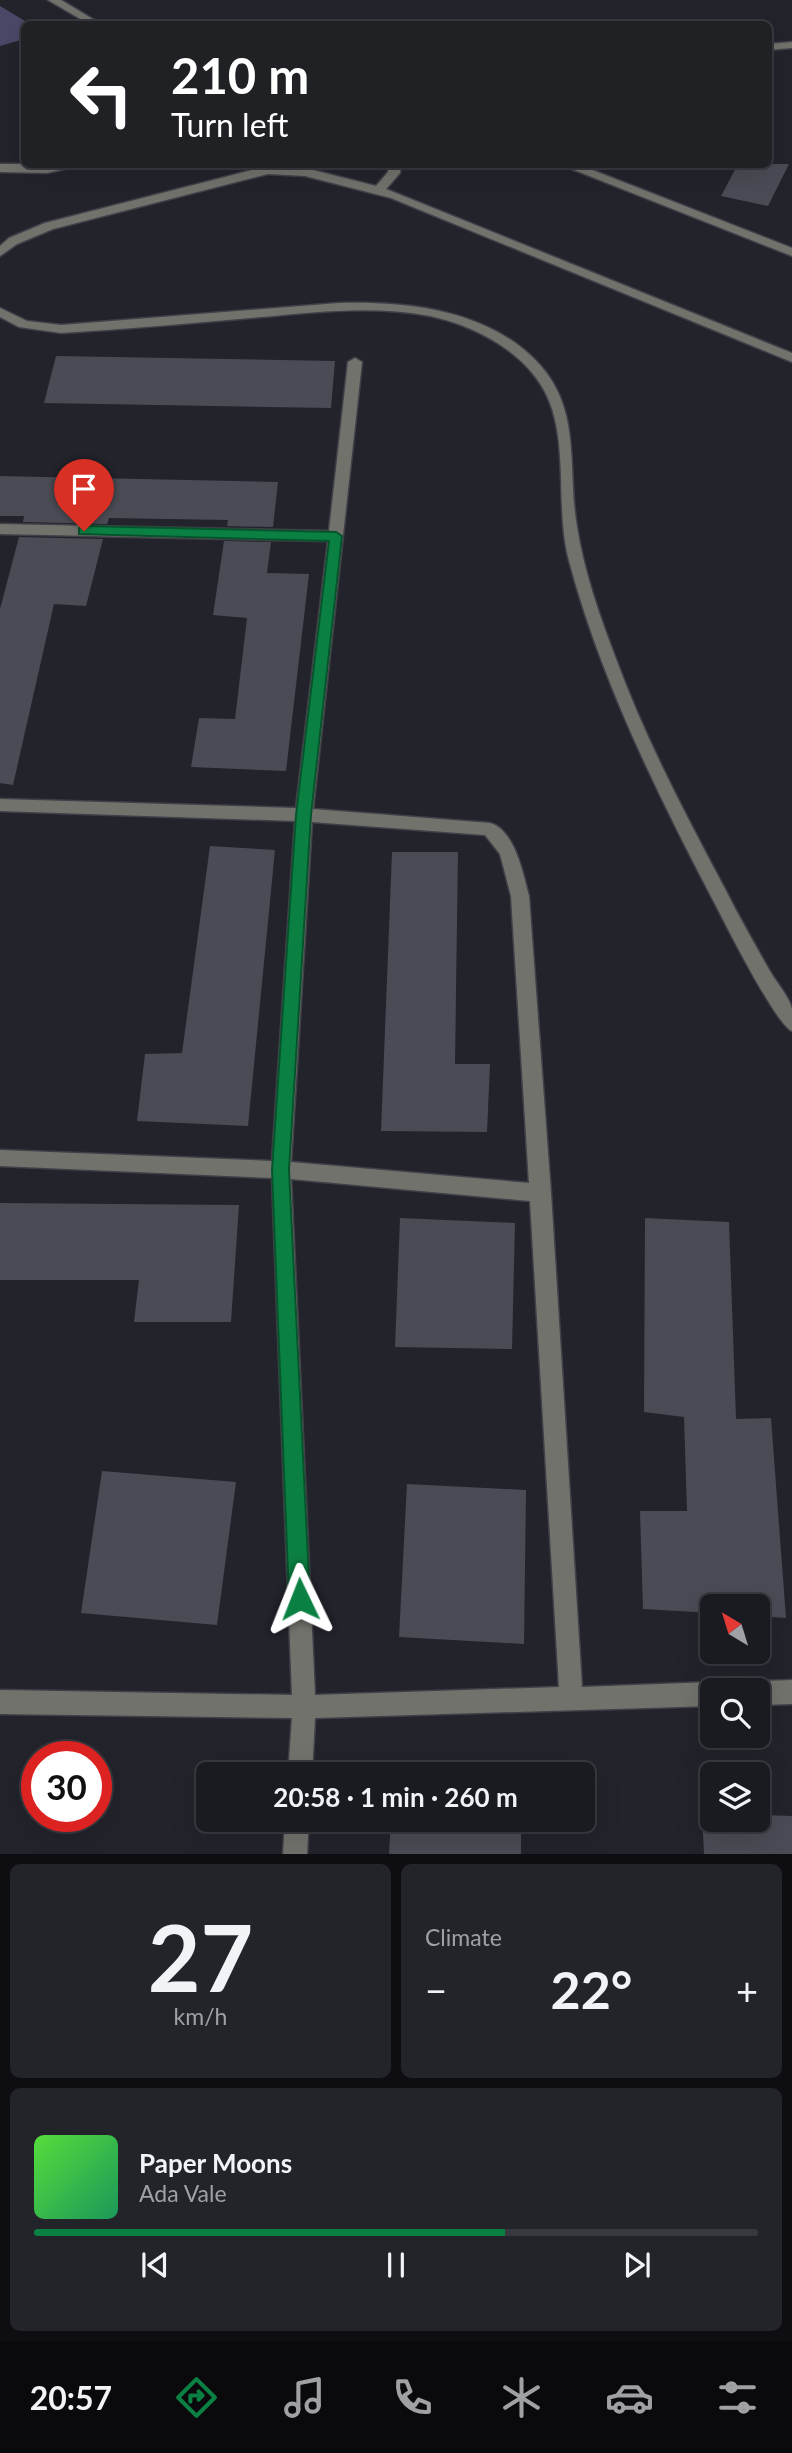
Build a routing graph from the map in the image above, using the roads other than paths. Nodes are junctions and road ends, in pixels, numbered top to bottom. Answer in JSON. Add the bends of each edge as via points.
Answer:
{"nodes":[{"id":1,"x":53,"y":0,"type":"edge"},
{"id":2,"x":91,"y":21,"type":"edge"},
{"id":3,"x":792,"y":45,"type":"edge"},
{"id":4,"x":772,"y":47,"type":"edge"},
{"id":5,"x":0,"y":168,"type":"edge"},
{"id":6,"x":54,"y":168,"type":"edge"},
{"id":7,"x":395,"y":168,"type":"edge"},
{"id":8,"x":575,"y":168,"type":"edge"},
{"id":9,"x":379,"y":190,"type":"junction"},
{"id":10,"x":0,"y":252,"type":"edge"},
{"id":11,"x":792,"y":252,"type":"edge"},
{"id":12,"x":0,"y":312,"type":"edge"},
{"id":13,"x":792,"y":358,"type":"edge"},
{"id":14,"x":355,"y":362,"type":"dead end"},
{"id":15,"x":0,"y":529,"type":"edge"},
{"id":16,"x":336,"y":536,"type":"junction"},
{"id":17,"x":0,"y":805,"type":"edge"},
{"id":18,"x":304,"y":815,"type":"junction"},
{"id":19,"x":792,"y":1023,"type":"edge"},
{"id":20,"x":0,"y":1158,"type":"edge"},
{"id":21,"x":281,"y":1170,"type":"junction"},
{"id":22,"x":541,"y":1193,"type":"junction"},
{"id":23,"x":792,"y":1692,"type":"edge"},
{"id":24,"x":770,"y":1693,"type":"edge"},
{"id":25,"x":700,"y":1694,"type":"edge"},
{"id":26,"x":571,"y":1698,"type":"junction"},
{"id":27,"x":0,"y":1702,"type":"edge"},
{"id":28,"x":304,"y":1707,"type":"junction"},
{"id":29,"x":301,"y":1762,"type":"edge"},
{"id":30,"x":296,"y":1832,"type":"edge"},
{"id":31,"x":295,"y":1854,"type":"edge"}],
"edges":[{"from":1,"to":2,"type":"street"},
{"from":3,"to":4,"type":"street"},
{"from":5,"to":6,"type":"street"},
{"from":7,"to":9,"type":"street"},
{"from":8,"to":11,"type":"street"},
{"from":9,"to":10,"type":"street","via":[[305,172],[268,170],[49,226],[13,241]]},
{"from":9,"to":13,"type":"street"},
{"from":12,"to":19,"type":"street","via":[[24,324],[61,329],[352,306],[406,309],[477,328],[528,361],[550,388],[562,418],[568,521],[616,682],[712,886]]},
{"from":14,"to":16,"type":"street"},
{"from":15,"to":16,"type":"street"},
{"from":16,"to":18,"type":"street"},
{"from":17,"to":18,"type":"street"},
{"from":18,"to":21,"type":"street"},
{"from":18,"to":22,"type":"street","via":[[490,829],[508,852],[520,896]]},
{"from":20,"to":21,"type":"street"},
{"from":21,"to":22,"type":"street"},
{"from":21,"to":28,"type":"street"},
{"from":22,"to":26,"type":"street"},
{"from":23,"to":24,"type":"street"},
{"from":25,"to":26,"type":"street"},
{"from":26,"to":28,"type":"street"},
{"from":27,"to":28,"type":"street"},
{"from":28,"to":29,"type":"street"},
{"from":30,"to":31,"type":"street"}]}
